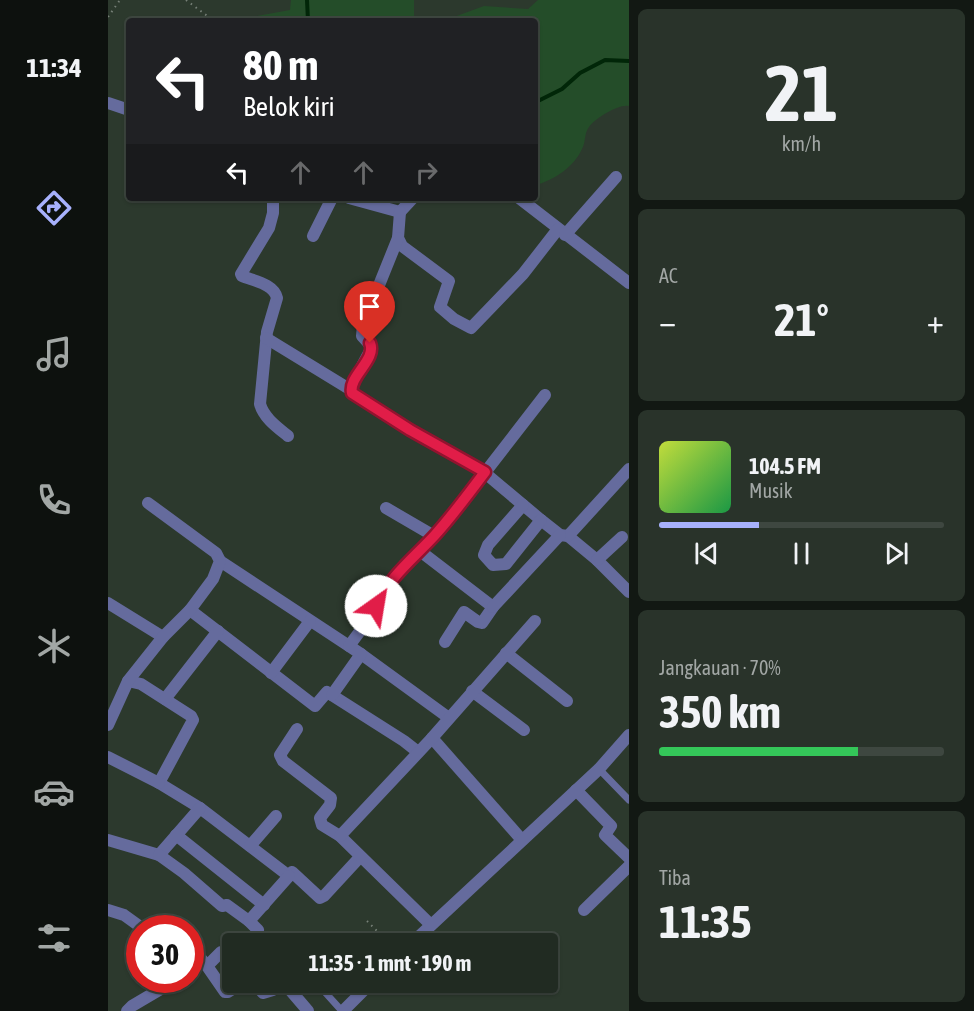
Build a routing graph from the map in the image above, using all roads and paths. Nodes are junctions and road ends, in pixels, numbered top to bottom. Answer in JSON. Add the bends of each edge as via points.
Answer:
{"nodes":[{"id":1,"x":120,"y":0,"type":"edge"},
{"id":2,"x":186,"y":0,"type":"edge"},
{"id":3,"x":108,"y":16,"type":"edge"},
{"id":4,"x":210,"y":18,"type":"edge"},
{"id":5,"x":108,"y":103,"type":"edge"},
{"id":6,"x":126,"y":109,"type":"edge"},
{"id":7,"x":615,"y":177,"type":"dead end"},
{"id":8,"x":273,"y":201,"type":"edge"},
{"id":9,"x":330,"y":201,"type":"edge"},
{"id":10,"x":360,"y":201,"type":"edge"},
{"id":11,"x":410,"y":201,"type":"edge"},
{"id":12,"x":523,"y":201,"type":"edge"},
{"id":13,"x":400,"y":212,"type":"junction"},
{"id":14,"x":562,"y":232,"type":"junction"},
{"id":15,"x":313,"y":236,"type":"dead end"},
{"id":16,"x":398,"y":238,"type":"junction"},
{"id":17,"x":629,"y":283,"type":"edge"},
{"id":18,"x":266,"y":338,"type":"junction"},
{"id":19,"x":351,"y":390,"type":"junction"},
{"id":20,"x":545,"y":395,"type":"dead end"},
{"id":21,"x":288,"y":436,"type":"dead end"},
{"id":22,"x":629,"y":469,"type":"edge"},
{"id":23,"x":485,"y":472,"type":"junction"},
{"id":24,"x":148,"y":503,"type":"dead end"},
{"id":25,"x":524,"y":505,"type":"junction"},
{"id":26,"x":386,"y":508,"type":"dead end"},
{"id":27,"x":541,"y":520,"type":"junction"},
{"id":28,"x":434,"y":536,"type":"junction"},
{"id":29,"x":564,"y":536,"type":"junction"},
{"id":30,"x":622,"y":537,"type":"dead end"},
{"id":31,"x":420,"y":551,"type":"junction"},
{"id":32,"x":597,"y":560,"type":"junction"},
{"id":33,"x":220,"y":561,"type":"junction"},
{"id":34,"x":629,"y":592,"type":"edge"},
{"id":35,"x":108,"y":603,"type":"edge"},
{"id":36,"x":493,"y":607,"type":"junction"},
{"id":37,"x":190,"y":610,"type":"junction"},
{"id":38,"x":310,"y":621,"type":"junction"},
{"id":39,"x":535,"y":621,"type":"dead end"},
{"id":40,"x":218,"y":631,"type":"junction"},
{"id":41,"x":163,"y":637,"type":"junction"},
{"id":42,"x":445,"y":642,"type":"dead end"},
{"id":43,"x":349,"y":646,"type":"junction"},
{"id":44,"x":506,"y":653,"type":"junction"},
{"id":45,"x":361,"y":654,"type":"junction"},
{"id":46,"x":271,"y":673,"type":"junction"},
{"id":47,"x":128,"y":681,"type":"junction"},
{"id":48,"x":472,"y":691,"type":"junction"},
{"id":49,"x":332,"y":695,"type":"junction"},
{"id":50,"x":165,"y":699,"type":"junction"},
{"id":51,"x":567,"y":701,"type":"dead end"},
{"id":52,"x":449,"y":718,"type":"junction"},
{"id":53,"x":108,"y":725,"type":"edge"},
{"id":54,"x":297,"y":729,"type":"dead end"},
{"id":55,"x":524,"y":730,"type":"dead end"},
{"id":56,"x":629,"y":735,"type":"edge"},
{"id":57,"x":432,"y":738,"type":"junction"},
{"id":58,"x":418,"y":752,"type":"junction"},
{"id":59,"x":108,"y":757,"type":"edge"},
{"id":60,"x":599,"y":769,"type":"junction"},
{"id":61,"x":159,"y":783,"type":"junction"},
{"id":62,"x":576,"y":790,"type":"junction"},
{"id":63,"x":629,"y":800,"type":"edge"},
{"id":64,"x":200,"y":808,"type":"junction"},
{"id":65,"x":276,"y":816,"type":"dead end"},
{"id":66,"x":176,"y":835,"type":"junction"},
{"id":67,"x":340,"y":836,"type":"junction"},
{"id":68,"x":108,"y":840,"type":"edge"},
{"id":69,"x":522,"y":840,"type":"junction"},
{"id":70,"x":250,"y":846,"type":"junction"},
{"id":71,"x":159,"y":855,"type":"junction"},
{"id":72,"x":360,"y":857,"type":"junction"},
{"id":73,"x":629,"y":858,"type":"edge"},
{"id":74,"x":629,"y":866,"type":"edge"},
{"id":75,"x":289,"y":876,"type":"junction"},
{"id":76,"x":264,"y":905,"type":"junction"},
{"id":77,"x":108,"y":910,"type":"edge"},
{"id":78,"x":584,"y":910,"type":"dead end"},
{"id":79,"x":126,"y":916,"type":"edge"},
{"id":80,"x":249,"y":921,"type":"junction"},
{"id":81,"x":367,"y":921,"type":"dead end"},
{"id":82,"x":431,"y":925,"type":"junction"},
{"id":83,"x":256,"y":933,"type":"edge"},
{"id":84,"x":379,"y":933,"type":"edge"},
{"id":85,"x":423,"y":933,"type":"edge"},
{"id":86,"x":221,"y":952,"type":"dead end"},
{"id":87,"x":204,"y":962,"type":"edge"},
{"id":88,"x":207,"y":966,"type":"junction"},
{"id":89,"x":222,"y":988,"type":"edge"},
{"id":90,"x":154,"y":993,"type":"edge"},
{"id":91,"x":293,"y":993,"type":"edge"},
{"id":92,"x":326,"y":993,"type":"edge"},
{"id":93,"x":361,"y":993,"type":"edge"},
{"id":94,"x":126,"y":1011,"type":"edge"},
{"id":95,"x":308,"y":1011,"type":"edge"},
{"id":96,"x":343,"y":1011,"type":"edge"}],
"edges":[{"from":1,"to":3,"type":"path"},
{"from":2,"to":4,"type":"path"},
{"from":5,"to":6,"type":"street"},
{"from":7,"to":14,"type":"street"},
{"from":8,"to":18,"type":"street","via":[[268,228],[241,274],[276,293]]},
{"from":9,"to":15,"type":"street"},
{"from":10,"to":13,"type":"street"},
{"from":11,"to":13,"type":"street"},
{"from":12,"to":14,"type":"street"},
{"from":13,"to":16,"type":"street"},
{"from":14,"to":16,"type":"street","via":[[471,328],[440,308],[449,281],[402,246]]},
{"from":14,"to":17,"type":"street"},
{"from":16,"to":19,"type":"street","via":[[363,325],[362,336],[372,347]]},
{"from":18,"to":19,"type":"street"},
{"from":18,"to":21,"type":"street","via":[[261,408]]},
{"from":19,"to":23,"type":"street","via":[[410,430]]},
{"from":20,"to":23,"type":"street"},
{"from":22,"to":29,"type":"street"},
{"from":23,"to":25,"type":"street"},
{"from":23,"to":28,"type":"street"},
{"from":24,"to":33,"type":"street","via":[[216,553]]},
{"from":25,"to":27,"type":"street"},
{"from":25,"to":27,"type":"street","via":[[488,545],[485,558],[493,565],[506,564]]},
{"from":26,"to":28,"type":"street"},
{"from":27,"to":29,"type":"street"},
{"from":28,"to":31,"type":"street"},
{"from":29,"to":32,"type":"street"},
{"from":29,"to":36,"type":"street"},
{"from":30,"to":32,"type":"street"},
{"from":31,"to":36,"type":"street"},
{"from":31,"to":43,"type":"street","via":[[404,565]]},
{"from":32,"to":34,"type":"street"},
{"from":33,"to":37,"type":"street","via":[[213,579]]},
{"from":33,"to":38,"type":"street"},
{"from":35,"to":41,"type":"street"},
{"from":36,"to":42,"type":"street","via":[[482,623],[464,612]]},
{"from":37,"to":40,"type":"street"},
{"from":37,"to":41,"type":"street"},
{"from":38,"to":43,"type":"street"},
{"from":38,"to":46,"type":"street"},
{"from":39,"to":44,"type":"street"},
{"from":40,"to":46,"type":"street"},
{"from":40,"to":50,"type":"street"},
{"from":41,"to":47,"type":"street"},
{"from":43,"to":45,"type":"street"},
{"from":44,"to":48,"type":"street"},
{"from":44,"to":51,"type":"street"},
{"from":45,"to":49,"type":"street"},
{"from":45,"to":52,"type":"street"},
{"from":46,"to":49,"type":"street","via":[[315,706],[327,692]]},
{"from":47,"to":50,"type":"street"},
{"from":47,"to":53,"type":"street"},
{"from":48,"to":52,"type":"street"},
{"from":48,"to":55,"type":"street"},
{"from":49,"to":58,"type":"street"},
{"from":50,"to":61,"type":"street","via":[[193,720]]},
{"from":52,"to":57,"type":"street"},
{"from":54,"to":67,"type":"street","via":[[281,758],[331,798],[320,822]]},
{"from":56,"to":60,"type":"street"},
{"from":57,"to":58,"type":"street"},
{"from":57,"to":69,"type":"street"},
{"from":58,"to":67,"type":"street"},
{"from":59,"to":61,"type":"street"},
{"from":60,"to":62,"type":"street"},
{"from":60,"to":63,"type":"lane"},
{"from":61,"to":64,"type":"street"},
{"from":62,"to":69,"type":"street"},
{"from":62,"to":73,"type":"street","via":[[611,826],[605,834]]},
{"from":64,"to":66,"type":"street"},
{"from":64,"to":70,"type":"street"},
{"from":65,"to":70,"type":"street"},
{"from":66,"to":71,"type":"street"},
{"from":66,"to":76,"type":"street"},
{"from":67,"to":72,"type":"street"},
{"from":68,"to":71,"type":"street"},
{"from":69,"to":82,"type":"street"},
{"from":70,"to":75,"type":"street"},
{"from":71,"to":80,"type":"street","via":[[222,906],[227,905]]},
{"from":72,"to":75,"type":"street","via":[[322,898],[292,872]]},
{"from":72,"to":82,"type":"street"},
{"from":74,"to":78,"type":"street"},
{"from":75,"to":76,"type":"street"},
{"from":76,"to":80,"type":"street"},
{"from":77,"to":79,"type":"street"},
{"from":80,"to":83,"type":"street"},
{"from":81,"to":84,"type":"path"},
{"from":82,"to":85,"type":"street"},
{"from":86,"to":88,"type":"street"},
{"from":87,"to":88,"type":"street"},
{"from":88,"to":89,"type":"street"},
{"from":90,"to":94,"type":"street"},
{"from":91,"to":95,"type":"street"},
{"from":92,"to":96,"type":"lane"},
{"from":93,"to":96,"type":"street"}]}
